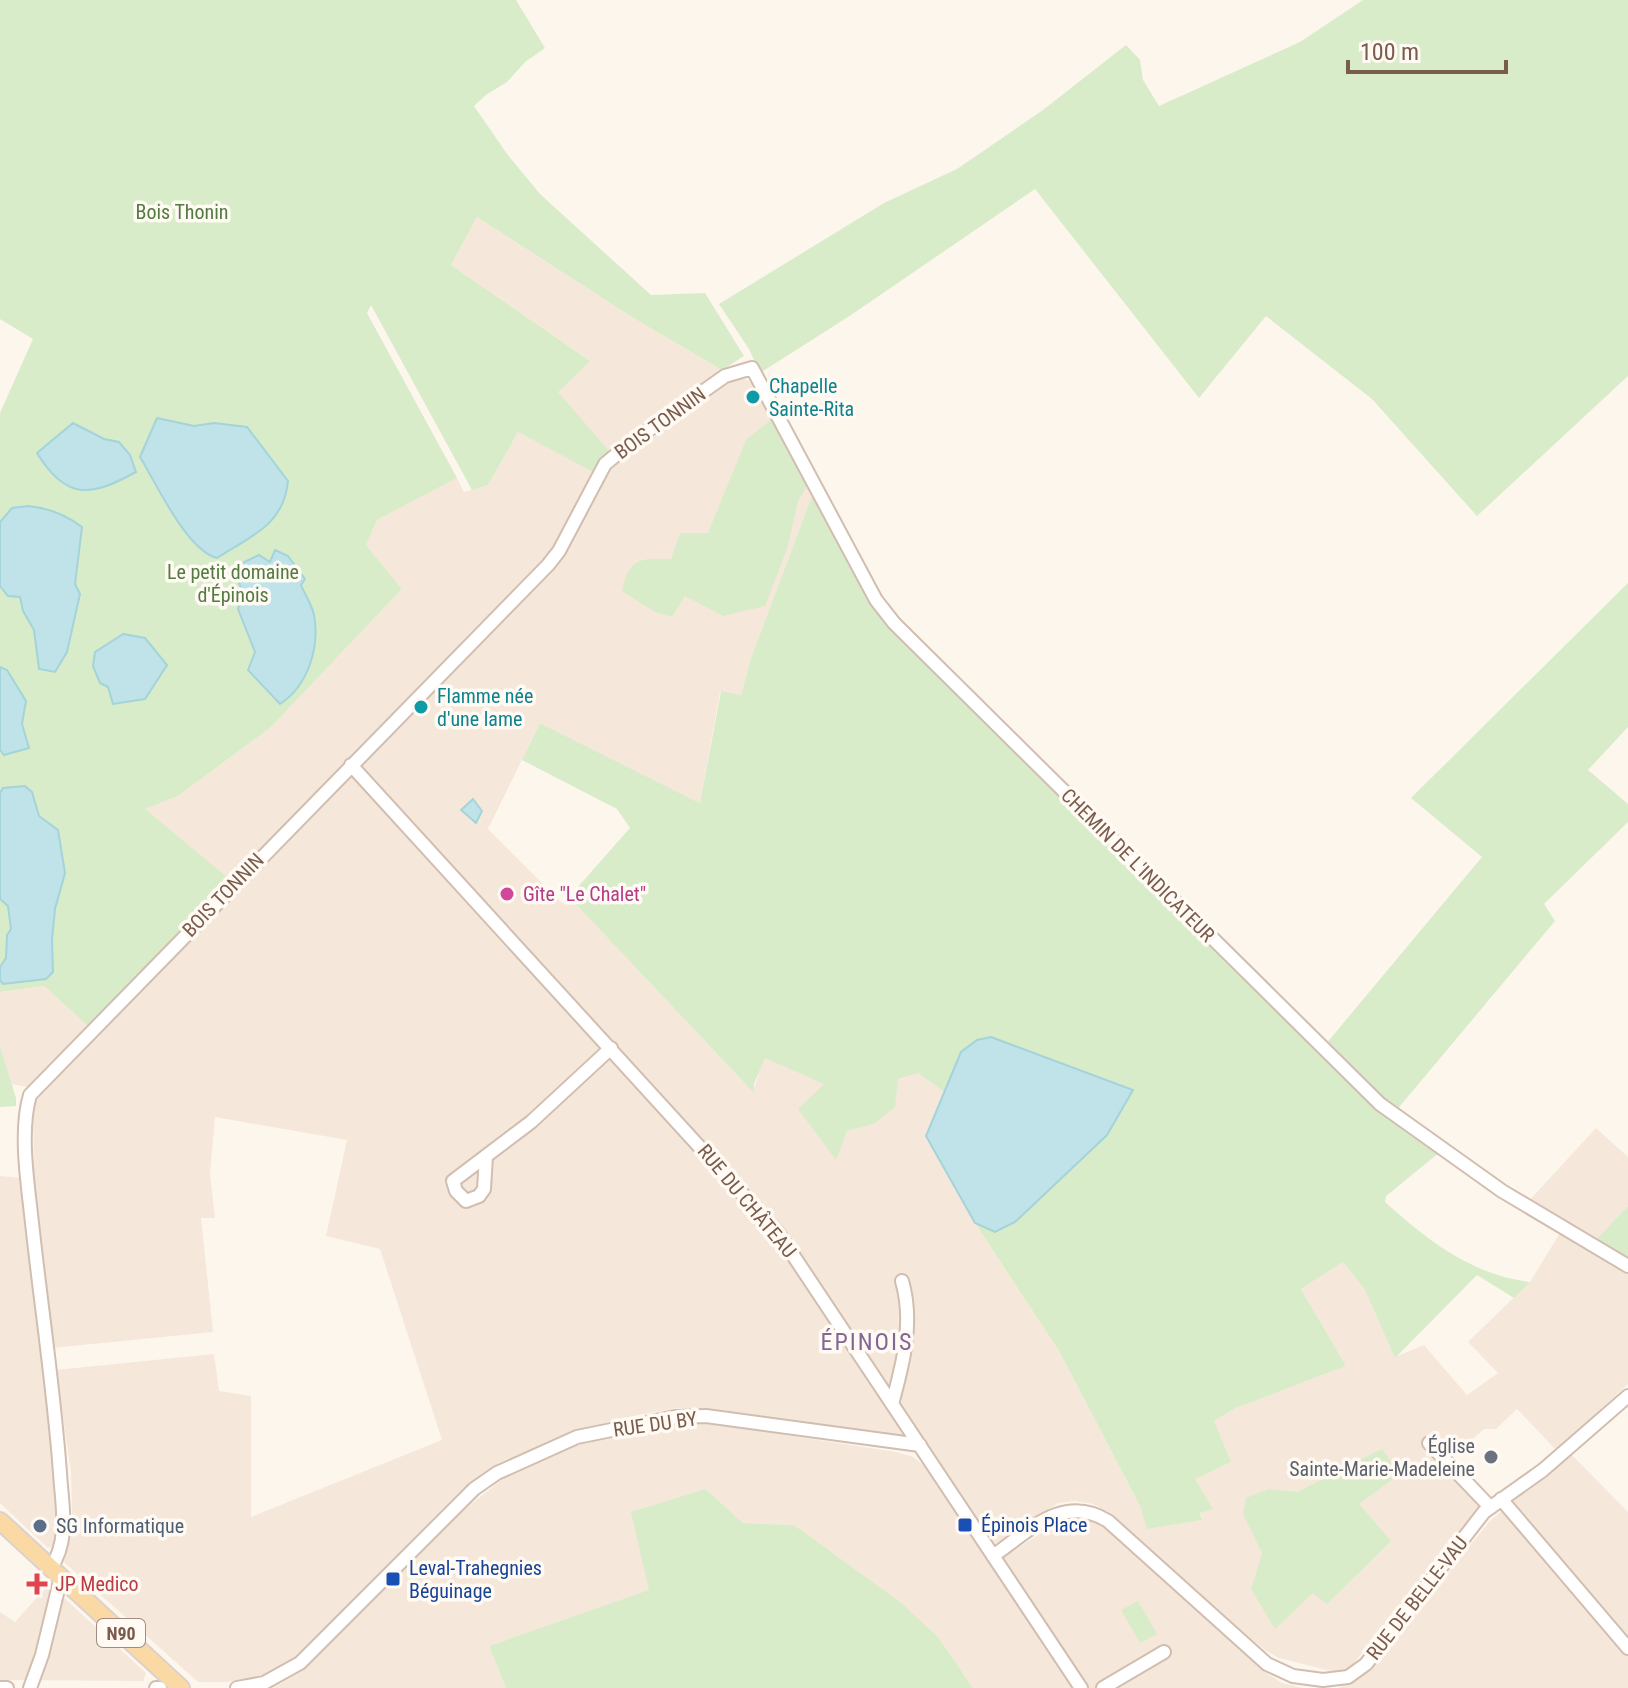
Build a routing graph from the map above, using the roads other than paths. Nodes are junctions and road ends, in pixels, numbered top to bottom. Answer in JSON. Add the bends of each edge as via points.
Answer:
{"nodes":[{"id":1,"x":752,"y":368,"type":"joint"},
{"id":2,"x":351,"y":765,"type":"junction"},
{"id":3,"x":611,"y":1048,"type":"junction"},
{"id":4,"x":486,"y":1156,"type":"dead end"},
{"id":5,"x":1628,"y":1266,"type":"edge"},
{"id":6,"x":902,"y":1281,"type":"dead end"},
{"id":7,"x":1628,"y":1396,"type":"edge"},
{"id":8,"x":892,"y":1404,"type":"junction"},
{"id":9,"x":1429,"y":1443,"type":"dead end"},
{"id":10,"x":920,"y":1445,"type":"junction"},
{"id":11,"x":1495,"y":1503,"type":"junction"},
{"id":12,"x":0,"y":1521,"type":"edge"},
{"id":13,"x":993,"y":1556,"type":"junction"},
{"id":14,"x":56,"y":1573,"type":"junction"},
{"id":15,"x":1628,"y":1648,"type":"edge"},
{"id":16,"x":1164,"y":1652,"type":"dead end"},
{"id":17,"x":1073,"y":1675,"type":"junction"},
{"id":18,"x":0,"y":1688,"type":"edge"},
{"id":19,"x":7,"y":1688,"type":"edge"},
{"id":20,"x":30,"y":1688,"type":"edge"},
{"id":21,"x":181,"y":1688,"type":"edge"},
{"id":22,"x":237,"y":1688,"type":"edge"},
{"id":23,"x":1065,"y":1688,"type":"edge"},
{"id":24,"x":1081,"y":1688,"type":"edge"},
{"id":25,"x":1103,"y":1688,"type":"edge"}],
"edges":[{"from":1,"to":2,"type":"street","name":"BOIS TONNIN","via":[[725,376],[605,464],[548,565]]},
{"from":1,"to":5,"type":"street","name":"CHEMIN DE L'INDICATEUR","via":[[876,600],[894,623],[1380,1104],[1502,1191]]},
{"from":2,"to":3,"type":"street","name":"RUE DU CHÂTEAU"},
{"from":2,"to":14,"type":"street","name":"BOIS TONNIN","via":[[30,1095],[27,1180],[63,1528]]},
{"from":3,"to":4,"type":"street"},
{"from":3,"to":8,"type":"street","name":"RUE DU CHÂTEAU","via":[[779,1234]]},
{"from":6,"to":8,"type":"street","via":[[909,1311]]},
{"from":7,"to":11,"type":"street","name":"RUE DE BELLE-VAU","via":[[1543,1470]]},
{"from":8,"to":10,"type":"street","name":"RUE DU CHÂTEAU"},
{"from":9,"to":11,"type":"street"},
{"from":10,"to":13,"type":"street"},
{"from":10,"to":22,"type":"street","name":"RUE DU BY","via":[[706,1416],[577,1437],[474,1489],[300,1663],[264,1683]]},
{"from":11,"to":13,"type":"street","name":"RUE DE BELLE-VAU","via":[[1366,1664],[1338,1680],[1308,1679],[1267,1664],[1098,1515],[1057,1513]]},
{"from":11,"to":15,"type":"street"},
{"from":12,"to":14,"type":"main road","number":"N90"},
{"from":13,"to":17,"type":"street"},
{"from":14,"to":20,"type":"street","name":"BOIS TONNIN","via":[[42,1655]]},
{"from":14,"to":21,"type":"main road","number":"N90"},
{"from":16,"to":25,"type":"street"},
{"from":17,"to":23,"type":"street"},
{"from":17,"to":24,"type":"street"},
{"from":18,"to":19,"type":"street"}]}
